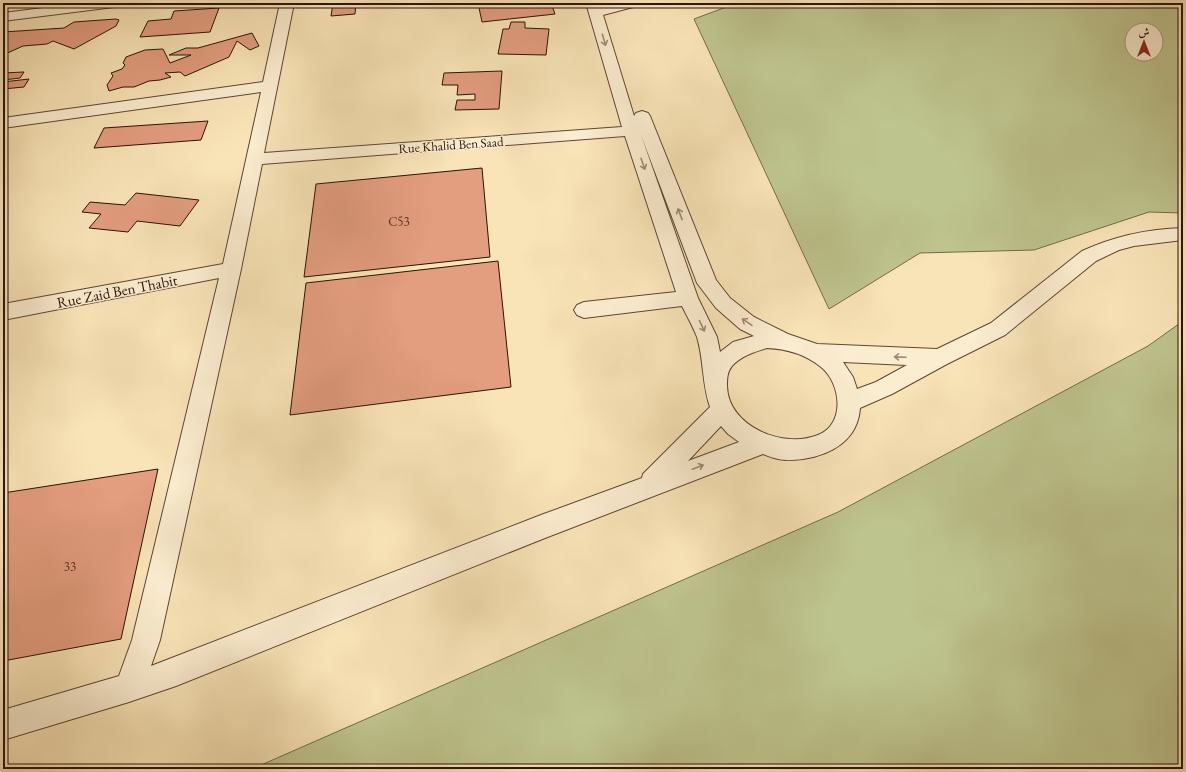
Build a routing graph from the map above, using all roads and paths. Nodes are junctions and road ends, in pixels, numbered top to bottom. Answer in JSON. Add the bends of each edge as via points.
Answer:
{"nodes":[{"id":1,"x":114,"y":3,"type":"edge"},
{"id":2,"x":287,"y":3,"type":"edge"},
{"id":3,"x":632,"y":3,"type":"edge"},
{"id":4,"x":601,"y":7,"type":"edge"},
{"id":5,"x":3,"y":16,"type":"edge"},
{"id":6,"x":269,"y":86,"type":"junction"},
{"id":7,"x":3,"y":123,"type":"edge"},
{"id":8,"x":639,"y":131,"type":"junction"},
{"id":9,"x":255,"y":159,"type":"junction"},
{"id":10,"x":1183,"y":234,"type":"edge"},
{"id":11,"x":231,"y":269,"type":"junction"},
{"id":12,"x":688,"y":298,"type":"junction"},
{"id":13,"x":584,"y":310,"type":"dead end"},
{"id":14,"x":3,"y":312,"type":"edge"},
{"id":15,"x":781,"y":340,"type":"junction"},
{"id":16,"x":815,"y":352,"type":"junction"},
{"id":17,"x":939,"y":358,"type":"junction"},
{"id":18,"x":716,"y":382,"type":"junction"},
{"id":19,"x":850,"y":402,"type":"junction"},
{"id":20,"x":722,"y":410,"type":"junction"},
{"id":21,"x":762,"y":444,"type":"junction"},
{"id":22,"x":649,"y":486,"type":"junction"},
{"id":23,"x":130,"y":688,"type":"junction"},
{"id":24,"x":3,"y":725,"type":"edge"}],
"edges":[{"from":1,"to":5,"type":"street"},
{"from":2,"to":6,"type":"street"},
{"from":3,"to":4,"type":"street"},
{"from":4,"to":8,"type":"street"},
{"from":6,"to":7,"type":"street"},
{"from":6,"to":9,"type":"street"},
{"from":8,"to":9,"type":"street","name":"Rue Khalid Ben Saad"},
{"from":8,"to":12,"type":"street","one_way":true},
{"from":15,"to":8,"type":"street","one_way":true,"via":[[747,323],[723,303],[706,283]]},
{"from":9,"to":11,"type":"street"},
{"from":10,"to":17,"type":"street","via":[[1134,238],[1099,251],[998,329]]},
{"from":11,"to":14,"type":"street","name":"Rue Zaid Ben Thabit"},
{"from":11,"to":23,"type":"street","via":[[146,640]]},
{"from":12,"to":13,"type":"street"},
{"from":12,"to":18,"type":"street","one_way":true,"via":[[707,336]]},
{"from":15,"to":16,"type":"street"},
{"from":15,"to":18,"type":"street","via":[[752,342],[738,348],[719,368]]},
{"from":17,"to":16,"type":"street","one_way":true},
{"from":16,"to":19,"type":"street","via":[[840,374]]},
{"from":17,"to":19,"type":"street","via":[[884,388]]},
{"from":18,"to":20,"type":"street","via":[[716,396]]},
{"from":19,"to":21,"type":"street","via":[[848,417],[842,430],[818,446],[798,450]]},
{"from":20,"to":21,"type":"street","via":[[731,424]]},
{"from":20,"to":22,"type":"street"},
{"from":22,"to":21,"type":"street","one_way":true},
{"from":22,"to":23,"type":"street"},
{"from":23,"to":24,"type":"street"}]}
